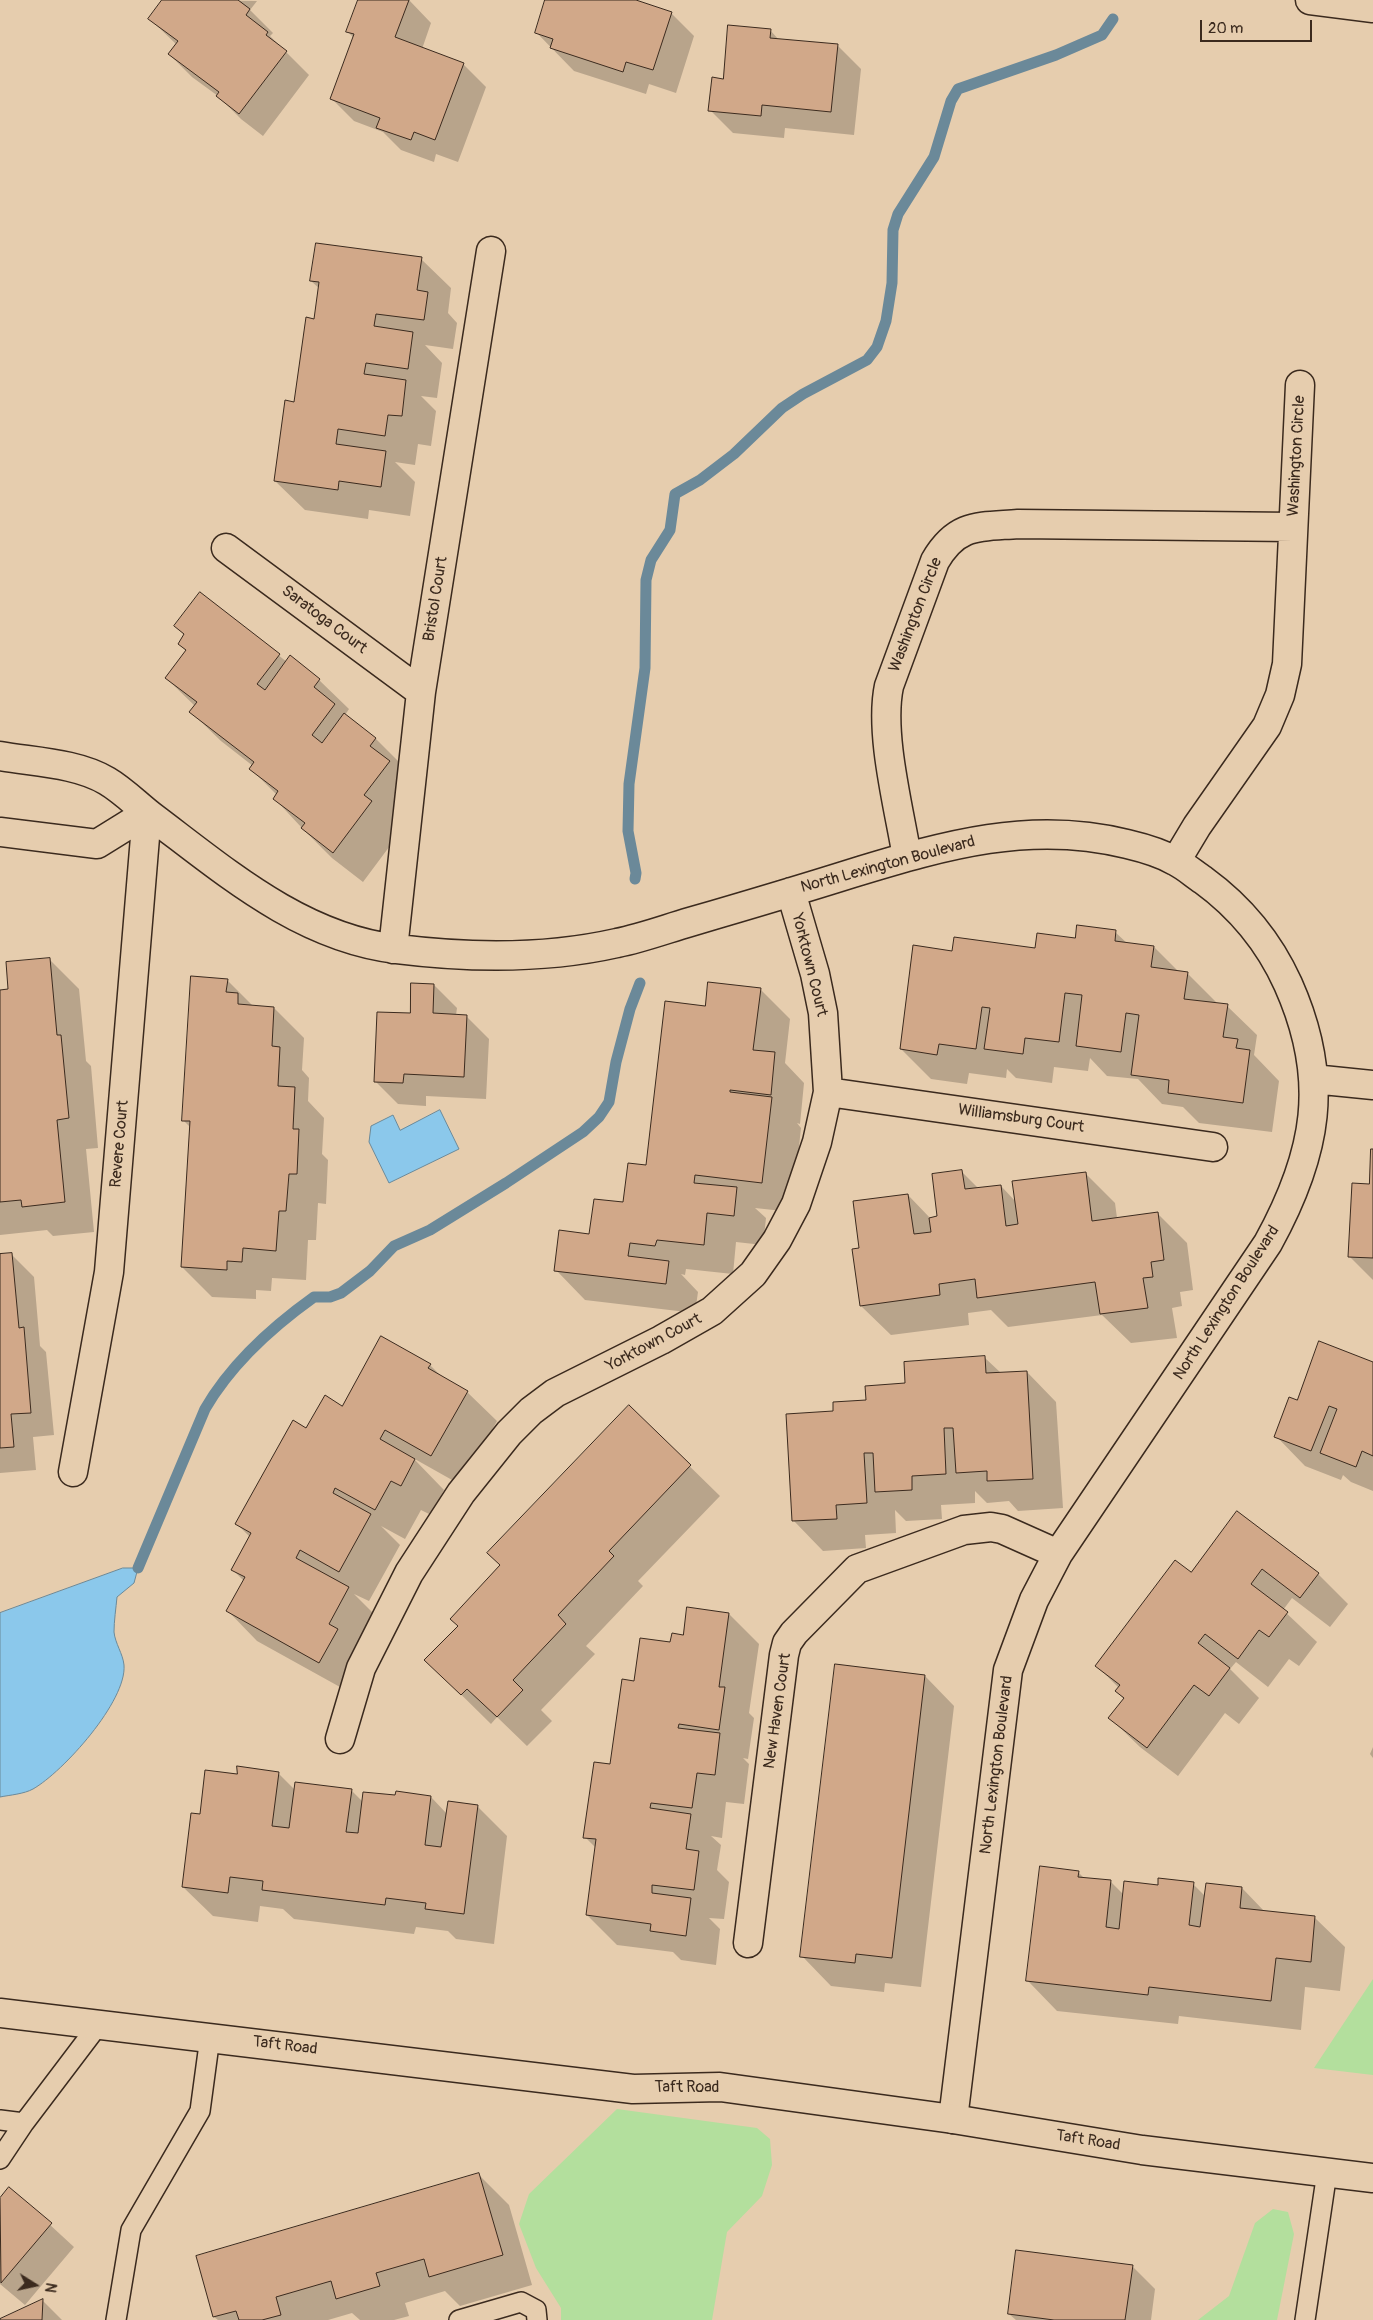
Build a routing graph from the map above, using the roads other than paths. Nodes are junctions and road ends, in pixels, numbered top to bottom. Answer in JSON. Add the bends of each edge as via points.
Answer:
{"nodes":[{"id":1,"x":1310,"y":0,"type":"edge"},
{"id":2,"x":1373,"y":8,"type":"edge"},
{"id":3,"x":491,"y":251,"type":"dead end"},
{"id":4,"x":1300,"y":385,"type":"dead end"},
{"id":5,"x":1293,"y":527,"type":"junction"},
{"id":6,"x":226,"y":548,"type":"dead end"},
{"id":7,"x":421,"y":692,"type":"junction"},
{"id":8,"x":0,"y":756,"type":"edge"},
{"id":9,"x":147,"y":813,"type":"junction"},
{"id":10,"x":0,"y":832,"type":"edge"},
{"id":11,"x":907,"y":857,"type":"junction"},
{"id":12,"x":1176,"y":861,"type":"junction"},
{"id":13,"x":791,"y":892,"type":"junction"},
{"id":14,"x":394,"y":949,"type":"junction"},
{"id":15,"x":1313,"y":1079,"type":"junction"},
{"id":16,"x":1373,"y":1085,"type":"edge"},
{"id":17,"x":828,"y":1092,"type":"junction"},
{"id":18,"x":1213,"y":1147,"type":"dead end"},
{"id":19,"x":73,"y":1472,"type":"dead end"},
{"id":20,"x":1058,"y":1554,"type":"junction"},
{"id":21,"x":340,"y":1739,"type":"dead end"},
{"id":22,"x":748,"y":1942,"type":"dead end"},
{"id":23,"x":0,"y":2013,"type":"edge"},
{"id":24,"x":99,"y":2024,"type":"junction"},
{"id":25,"x":210,"y":2037,"type":"junction"},
{"id":26,"x":953,"y":2119,"type":"junction"},
{"id":27,"x":0,"y":2120,"type":"edge"},
{"id":28,"x":24,"y":2123,"type":"junction"},
{"id":29,"x":0,"y":2159,"type":"edge"},
{"id":30,"x":1327,"y":2172,"type":"junction"},
{"id":31,"x":1373,"y":2178,"type":"edge"},
{"id":32,"x":116,"y":2320,"type":"edge"},
{"id":33,"x":459,"y":2320,"type":"edge"},
{"id":34,"x":537,"y":2320,"type":"edge"},
{"id":35,"x":1304,"y":2320,"type":"edge"}],
"edges":[{"from":1,"to":2,"type":"street"},
{"from":3,"to":7,"type":"street","name":"Bristol Court"},
{"from":4,"to":5,"type":"street","name":"Washington Circle"},
{"from":5,"to":11,"type":"street","name":"Washington Circle","via":[[1018,524],[977,527],[958,534],[944,545],[889,686],[886,702],[886,732]]},
{"from":5,"to":12,"type":"street","name":"Washington Circle","via":[[1287,664],[1280,696],[1267,726]]},
{"from":6,"to":7,"type":"street","name":"Saratoga Court"},
{"from":7,"to":14,"type":"street","name":"Bristol Court"},
{"from":8,"to":9,"type":"street","name":"North Lexington Boulevard","via":[[75,769],[106,780]]},
{"from":9,"to":10,"type":"street","via":[[97,844]]},
{"from":9,"to":14,"type":"street","name":"North Lexington Boulevard","via":[[274,904],[316,927],[352,941]]},
{"from":9,"to":19,"type":"street","name":"Revere Court","via":[[109,1272]]},
{"from":11,"to":12,"type":"street","name":"North Lexington Boulevard","via":[[1007,835],[1048,833],[1114,841]]},
{"from":11,"to":13,"type":"street","name":"North Lexington Boulevard"},
{"from":12,"to":15,"type":"street","name":"North Lexington Boulevard","via":[[1217,890],[1246,916],[1268,947],[1293,996],[1302,1022]]},
{"from":13,"to":14,"type":"street","name":"North Lexington Boulevard","via":[[616,944],[547,952],[465,955]]},
{"from":13,"to":17,"type":"street","name":"Yorktown Court","via":[[815,974],[822,1013]]},
{"from":15,"to":16,"type":"street"},
{"from":15,"to":20,"type":"street","name":"North Lexington Boulevard","via":[[1312,1136],[1286,1211],[1245,1281]]},
{"from":17,"to":18,"type":"street","name":"Williamsburg Court"},
{"from":17,"to":21,"type":"street","name":"Yorktown Court","via":[[817,1142],[796,1204],[777,1240],[753,1274],[712,1311],[556,1394],[531,1411],[461,1494],[409,1573],[361,1668]]},
{"from":20,"to":22,"type":"street","name":"New Haven Court","via":[[1002,1529],[964,1530],[857,1569],[794,1633],[784,1655]]},
{"from":20,"to":26,"type":"street","name":"North Lexington Boulevard","via":[[1034,1600],[1008,1670]]},
{"from":23,"to":24,"type":"street","name":"Taft Road"},
{"from":24,"to":25,"type":"street","name":"Taft Road"},
{"from":24,"to":28,"type":"lane"},
{"from":25,"to":26,"type":"street","name":"Taft Road","via":[[633,2089],[720,2087]]},
{"from":25,"to":32,"type":"lane","via":[[200,2111],[131,2230]]},
{"from":26,"to":30,"type":"street","name":"Taft Road","via":[[1142,2150]]},
{"from":27,"to":28,"type":"lane"},
{"from":28,"to":29,"type":"lane"},
{"from":30,"to":31,"type":"street","name":"Taft Road"},
{"from":30,"to":35,"type":"lane"},
{"from":33,"to":34,"type":"lane","via":[[521,2302],[536,2310]]}]}
